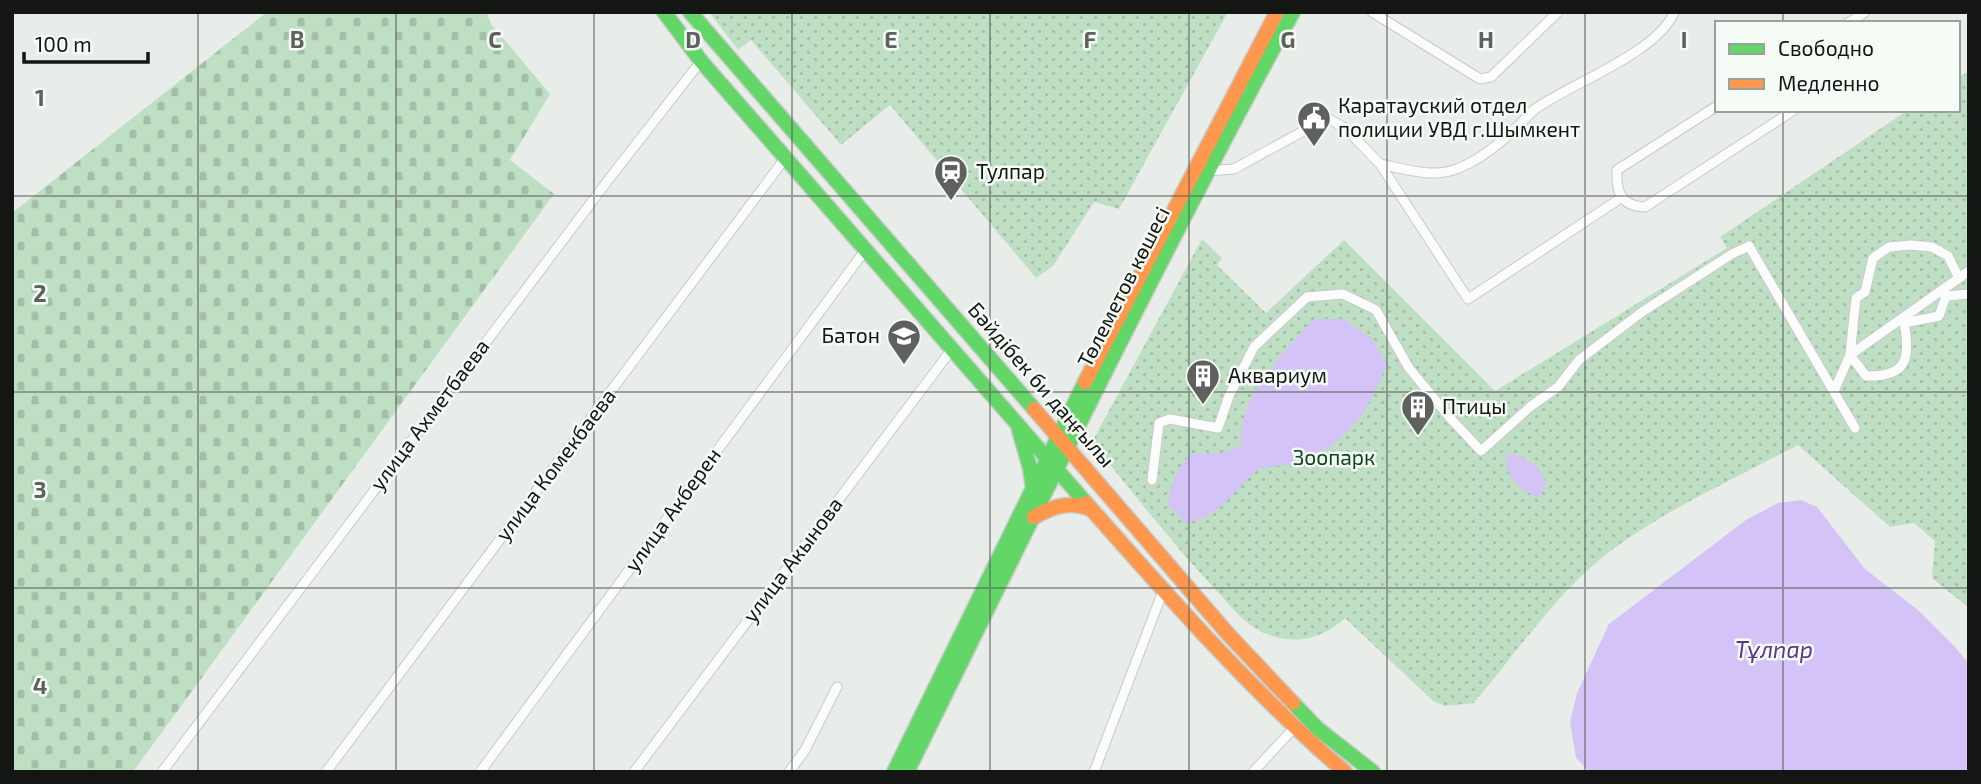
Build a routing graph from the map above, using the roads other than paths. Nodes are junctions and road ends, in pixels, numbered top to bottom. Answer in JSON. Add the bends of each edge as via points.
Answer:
{"nodes":[{"id":1,"x":664,"y":12,"type":"edge"},
{"id":2,"x":690,"y":12,"type":"edge"},
{"id":3,"x":1277,"y":12,"type":"edge"},
{"id":4,"x":1293,"y":12,"type":"edge"},
{"id":5,"x":1372,"y":12,"type":"edge"},
{"id":6,"x":1559,"y":12,"type":"edge"},
{"id":7,"x":1674,"y":12,"type":"edge"},
{"id":8,"x":701,"y":61,"type":"junction"},
{"id":9,"x":1715,"y":107,"type":"edge"},
{"id":10,"x":1791,"y":112,"type":"edge"},
{"id":11,"x":786,"y":158,"type":"junction"},
{"id":12,"x":1380,"y":164,"type":"junction"},
{"id":13,"x":1206,"y":170,"type":"junction"},
{"id":14,"x":1621,"y":198,"type":"junction"},
{"id":15,"x":866,"y":249,"type":"junction"},
{"id":16,"x":1969,"y":271,"type":"edge"},
{"id":17,"x":919,"y":277,"type":"junction"},
{"id":18,"x":1959,"y":278,"type":"junction"},
{"id":19,"x":904,"y":293,"type":"junction"},
{"id":20,"x":1969,"y":294,"type":"edge"},
{"id":21,"x":952,"y":349,"type":"junction"},
{"id":22,"x":1850,"y":355,"type":"junction"},
{"id":23,"x":1834,"y":391,"type":"junction"},
{"id":24,"x":1017,"y":422,"type":"junction"},
{"id":25,"x":1855,"y":428,"type":"dead end"},
{"id":26,"x":1063,"y":442,"type":"junction"},
{"id":27,"x":1053,"y":463,"type":"junction"},
{"id":28,"x":1152,"y":480,"type":"dead end"},
{"id":29,"x":1033,"y":488,"type":"junction"},
{"id":30,"x":1094,"y":510,"type":"junction"},
{"id":31,"x":1034,"y":517,"type":"junction"},
{"id":32,"x":1163,"y":591,"type":"junction"},
{"id":33,"x":838,"y":687,"type":"dead end"},
{"id":34,"x":1294,"y":728,"type":"junction"},
{"id":35,"x":1342,"y":771,"type":"edge"},
{"id":36,"x":162,"y":772,"type":"edge"},
{"id":37,"x":326,"y":772,"type":"edge"},
{"id":38,"x":480,"y":772,"type":"edge"},
{"id":39,"x":635,"y":772,"type":"edge"},
{"id":40,"x":789,"y":772,"type":"edge"},
{"id":41,"x":894,"y":772,"type":"edge"},
{"id":42,"x":907,"y":772,"type":"edge"},
{"id":43,"x":1094,"y":772,"type":"edge"},
{"id":44,"x":1253,"y":772,"type":"edge"},
{"id":45,"x":1373,"y":772,"type":"edge"}],
"edges":[{"from":1,"to":8,"type":"main road","name":"Бәйдібек би даңғылы"},
{"from":2,"to":17,"type":"main road","name":"Бәйдібек би даңғылы"},
{"from":3,"to":26,"type":"main road","name":"Төлеметов көшесі"},
{"from":4,"to":13,"type":"main road","name":"Төлеметов көшесі"},
{"from":5,"to":6,"type":"street","via":[[1480,79],[1491,77]]},
{"from":7,"to":12,"type":"street","via":[[1653,38],[1534,110],[1514,130],[1458,169],[1438,173]]},
{"from":8,"to":11,"type":"main road","name":"Бәйдібек би даңғылы"},
{"from":8,"to":36,"type":"street","name":"улица Ахметбаева"},
{"from":9,"to":14,"type":"street","via":[[1617,170],[1616,188]]},
{"from":10,"to":14,"type":"street","via":[[1645,206]]},
{"from":11,"to":15,"type":"main road","name":"Бәйдібек би даңғылы"},
{"from":11,"to":37,"type":"street","name":"улица Комекбаева"},
{"from":12,"to":13,"type":"street","via":[[1345,128],[1328,118],[1234,169]]},
{"from":12,"to":14,"type":"street","via":[[1468,299]]},
{"from":13,"to":26,"type":"main road","name":"Төлеметов көшесі"},
{"from":15,"to":19,"type":"main road","name":"Бәйдібек би даңғылы"},
{"from":15,"to":38,"type":"street","name":"улица Акберен"},
{"from":16,"to":18,"type":"street"},
{"from":17,"to":19,"type":"main road"},
{"from":17,"to":26,"type":"main road","name":"Бәйдібек би даңғылы"},
{"from":18,"to":22,"type":"street"},
{"from":18,"to":22,"type":"street","via":[[1948,256],[1933,247],[1889,247],[1873,258],[1865,292],[1856,298]]},
{"from":19,"to":21,"type":"main road","name":"Бәйдібек би даңғылы"},
{"from":20,"to":22,"type":"street","via":[[1946,296],[1938,316],[1904,323],[1909,348],[1905,363],[1886,377],[1866,376]]},
{"from":21,"to":24,"type":"main road","name":"Бәйдібек би даңғылы"},
{"from":21,"to":39,"type":"street","name":"улица Акынова"},
{"from":22,"to":23,"type":"street"},
{"from":23,"to":25,"type":"street"},
{"from":23,"to":28,"type":"street","via":[[1749,246],[1642,312],[1579,360],[1558,387],[1481,451],[1409,368],[1376,310],[1343,294],[1307,297],[1254,347],[1218,428],[1170,419],[1159,423]]},
{"from":24,"to":27,"type":"main road","name":"Бәйдібек би даңғылы"},
{"from":24,"to":29,"type":"main road"},
{"from":26,"to":27,"type":"main road","name":"Төлеметов көшесі"},
{"from":26,"to":45,"type":"main road","name":"Бәйдібек би даңғылы","via":[[1228,634],[1318,729]]},
{"from":27,"to":29,"type":"main road","name":"Төлеметов көшесі"},
{"from":27,"to":30,"type":"main road","name":"Бәйдібек би даңғылы"},
{"from":27,"to":31,"type":"main road","name":"Төлеметов көшесі"},
{"from":29,"to":41,"type":"main road","name":"Төлеметов көшесі"},
{"from":30,"to":31,"type":"main road","via":[[1062,503]]},
{"from":30,"to":32,"type":"main road","name":"Бәйдібек би даңғылы"},
{"from":31,"to":42,"type":"main road","name":"Төлеметов көшесі"},
{"from":32,"to":34,"type":"main road","name":"Бәйдібек би даңғылы"},
{"from":32,"to":43,"type":"street"},
{"from":33,"to":40,"type":"street"},
{"from":34,"to":35,"type":"main road","name":"Бәйдібек би даңғылы"},
{"from":34,"to":44,"type":"street"}]}
